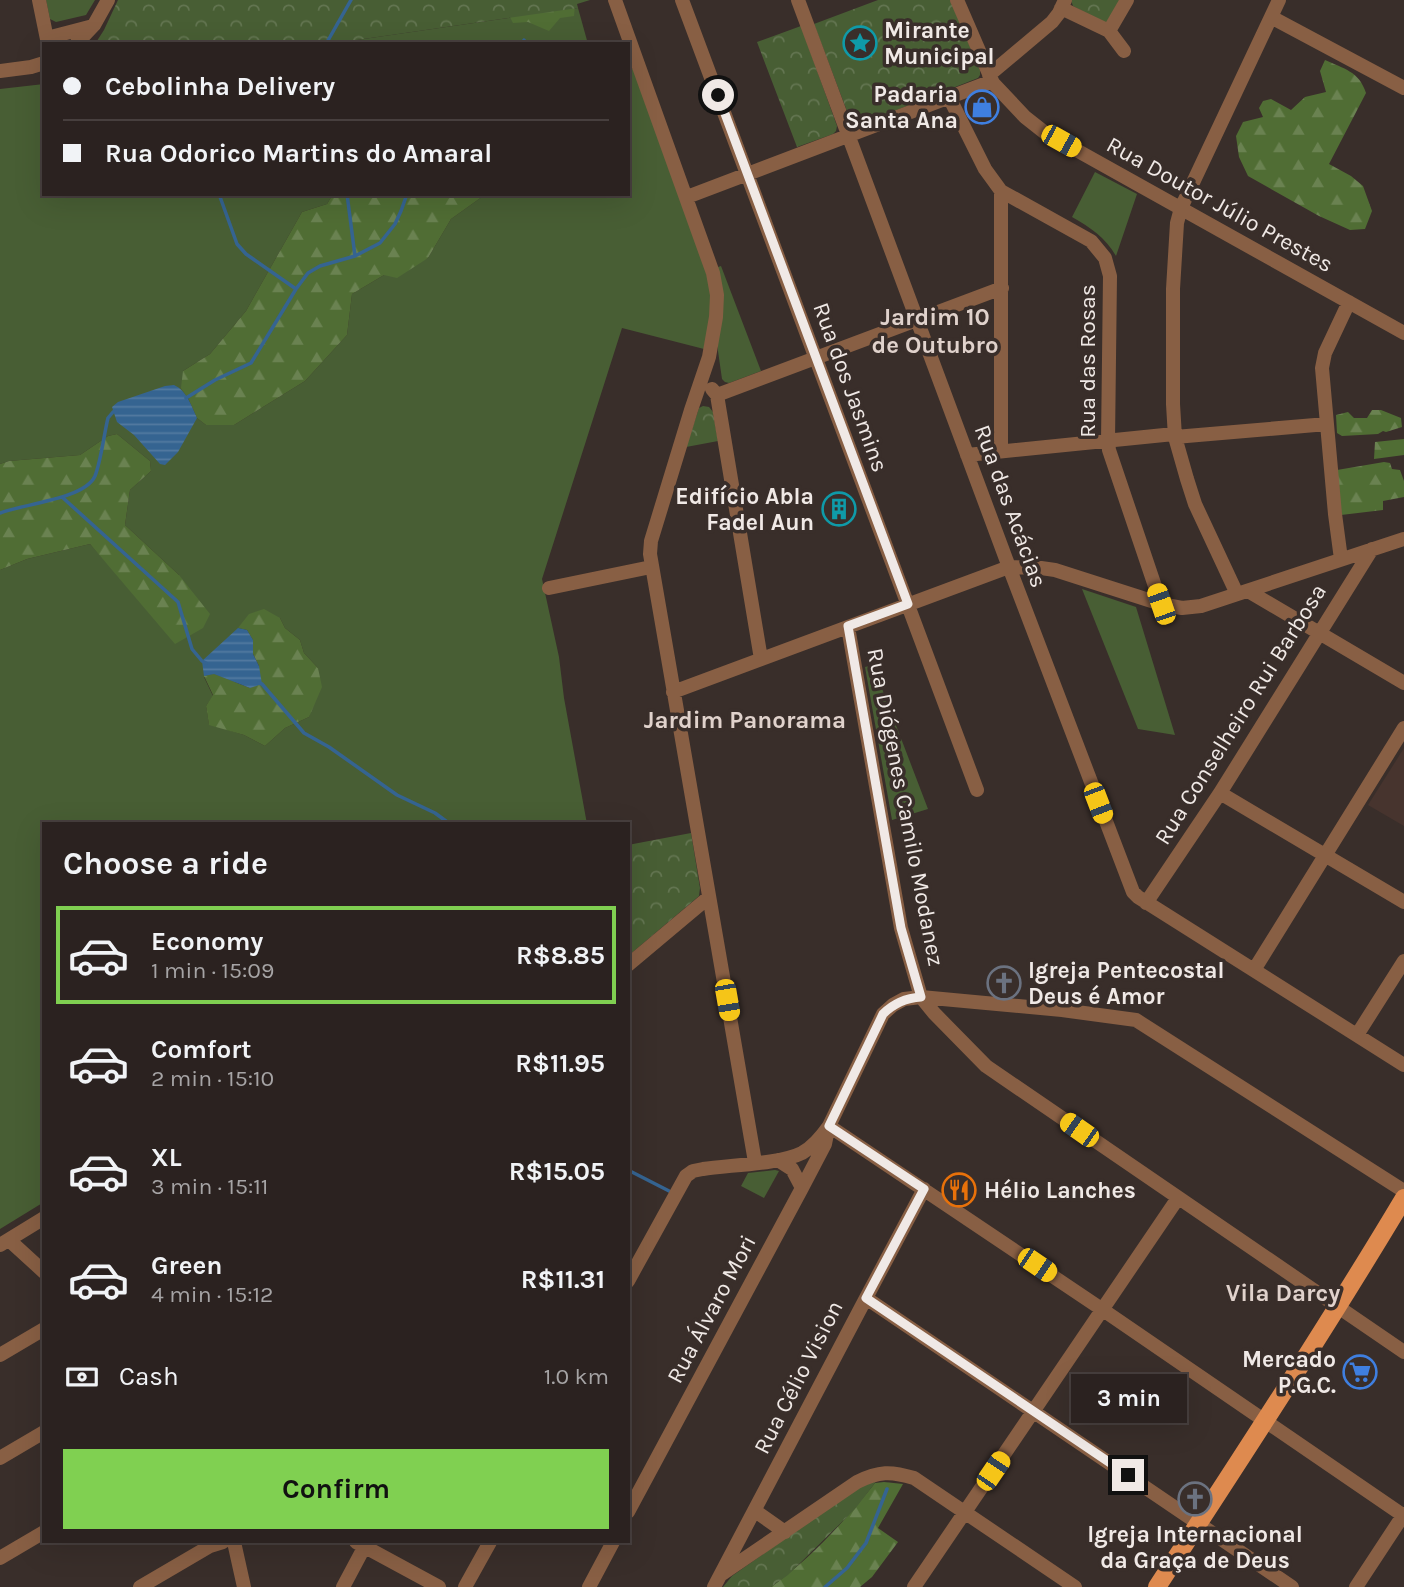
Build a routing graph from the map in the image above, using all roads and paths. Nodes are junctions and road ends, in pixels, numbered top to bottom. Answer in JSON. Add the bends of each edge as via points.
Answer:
{"nodes":[{"id":1,"x":39,"y":0,"type":"edge"},
{"id":2,"x":108,"y":0,"type":"edge"},
{"id":3,"x":615,"y":0,"type":"edge"},
{"id":4,"x":682,"y":0,"type":"edge"},
{"id":5,"x":798,"y":0,"type":"edge"},
{"id":6,"x":957,"y":0,"type":"edge"},
{"id":7,"x":1127,"y":0,"type":"edge"},
{"id":8,"x":1279,"y":0,"type":"edge"},
{"id":9,"x":1063,"y":4,"type":"edge"},
{"id":10,"x":1271,"y":17,"type":"junction"},
{"id":11,"x":94,"y":25,"type":"junction"},
{"id":12,"x":1109,"y":31,"type":"junction"},
{"id":13,"x":48,"y":41,"type":"edge"},
{"id":14,"x":78,"y":42,"type":"edge"},
{"id":15,"x":1124,"y":51,"type":"dead end"},
{"id":16,"x":42,"y":63,"type":"edge"},
{"id":17,"x":0,"y":71,"type":"edge"},
{"id":18,"x":990,"y":78,"type":"junction"},
{"id":19,"x":1404,"y":88,"type":"edge"},
{"id":20,"x":949,"y":97,"type":"junction"},
{"id":21,"x":849,"y":135,"type":"junction"},
{"id":22,"x":747,"y":173,"type":"junction"},
{"id":23,"x":1001,"y":191,"type":"junction"},
{"id":24,"x":687,"y":197,"type":"junction"},
{"id":25,"x":1181,"y":208,"type":"junction"},
{"id":26,"x":1002,"y":288,"type":"junction"},
{"id":27,"x":1349,"y":302,"type":"junction"},
{"id":28,"x":917,"y":320,"type":"junction"},
{"id":29,"x":1404,"y":333,"type":"edge"},
{"id":30,"x":816,"y":359,"type":"junction"},
{"id":31,"x":702,"y":376,"type":"junction"},
{"id":32,"x":717,"y":395,"type":"junction"},
{"id":33,"x":1327,"y":424,"type":"junction"},
{"id":34,"x":1175,"y":435,"type":"junction"},
{"id":35,"x":1108,"y":441,"type":"junction"},
{"id":36,"x":1001,"y":451,"type":"junction"},
{"id":37,"x":967,"y":454,"type":"junction"},
{"id":38,"x":1404,"y":539,"type":"edge"},
{"id":39,"x":1372,"y":549,"type":"junction"},
{"id":40,"x":1341,"y":559,"type":"junction"},
{"id":41,"x":651,"y":567,"type":"junction"},
{"id":42,"x":1009,"y":567,"type":"junction"},
{"id":43,"x":549,"y":587,"type":"dead end"},
{"id":44,"x":1242,"y":593,"type":"junction"},
{"id":45,"x":908,"y":604,"type":"junction"},
{"id":46,"x":1161,"y":604,"type":"junction"},
{"id":47,"x":848,"y":626,"type":"junction"},
{"id":48,"x":1319,"y":633,"type":"junction"},
{"id":49,"x":761,"y":659,"type":"junction"},
{"id":50,"x":1404,"y":683,"type":"edge"},
{"id":51,"x":673,"y":692,"type":"junction"},
{"id":52,"x":1404,"y":729,"type":"edge"},
{"id":53,"x":977,"y":790,"type":"dead end"},
{"id":54,"x":1220,"y":793,"type":"junction"},
{"id":55,"x":1324,"y":856,"type":"junction"},
{"id":56,"x":709,"y":897,"type":"junction"},
{"id":57,"x":1404,"y":902,"type":"edge"},
{"id":58,"x":1146,"y":903,"type":"junction"},
{"id":59,"x":1404,"y":961,"type":"edge"},
{"id":60,"x":630,"y":963,"type":"edge"},
{"id":61,"x":1254,"y":970,"type":"junction"},
{"id":62,"x":921,"y":997,"type":"junction"},
{"id":63,"x":1357,"y":1035,"type":"junction"},
{"id":64,"x":1404,"y":1065,"type":"edge"},
{"id":65,"x":829,"y":1126,"type":"junction"},
{"id":66,"x":778,"y":1160,"type":"junction"},
{"id":67,"x":755,"y":1162,"type":"junction"},
{"id":68,"x":802,"y":1188,"type":"junction"},
{"id":69,"x":924,"y":1189,"type":"junction"},
{"id":70,"x":1404,"y":1191,"type":"edge"},
{"id":71,"x":1178,"y":1198,"type":"junction"},
{"id":72,"x":1404,"y":1198,"type":"edge"},
{"id":73,"x":42,"y":1219,"type":"edge"},
{"id":74,"x":4,"y":1243,"type":"edge"},
{"id":75,"x":42,"y":1271,"type":"edge"},
{"id":76,"x":630,"y":1277,"type":"edge"},
{"id":77,"x":866,"y":1298,"type":"junction"},
{"id":78,"x":1338,"y":1307,"type":"junction"},
{"id":79,"x":1103,"y":1310,"type":"junction"},
{"id":80,"x":42,"y":1330,"type":"edge"},
{"id":81,"x":1404,"y":1352,"type":"edge"},
{"id":82,"x":0,"y":1354,"type":"edge"},
{"id":83,"x":1034,"y":1411,"type":"junction"},
{"id":84,"x":1266,"y":1421,"type":"junction"},
{"id":85,"x":42,"y":1433,"type":"edge"},
{"id":86,"x":0,"y":1458,"type":"edge"},
{"id":87,"x":630,"y":1508,"type":"edge"},
{"id":88,"x":755,"y":1511,"type":"junction"},
{"id":89,"x":965,"y":1512,"type":"junction"},
{"id":90,"x":1404,"y":1515,"type":"edge"},
{"id":91,"x":1198,"y":1524,"type":"junction"},
{"id":92,"x":785,"y":1532,"type":"junction"},
{"id":93,"x":42,"y":1533,"type":"edge"},
{"id":94,"x":220,"y":1543,"type":"edge"},
{"id":95,"x":234,"y":1543,"type":"edge"},
{"id":96,"x":363,"y":1543,"type":"edge"},
{"id":97,"x":489,"y":1543,"type":"edge"},
{"id":98,"x":612,"y":1543,"type":"edge"},
{"id":99,"x":0,"y":1558,"type":"edge"},
{"id":100,"x":717,"y":1581,"type":"edge"},
{"id":101,"x":140,"y":1587,"type":"edge"},
{"id":102,"x":244,"y":1587,"type":"edge"},
{"id":103,"x":343,"y":1587,"type":"edge"},
{"id":104,"x":439,"y":1587,"type":"edge"},
{"id":105,"x":465,"y":1587,"type":"edge"},
{"id":106,"x":589,"y":1587,"type":"edge"},
{"id":107,"x":914,"y":1587,"type":"edge"},
{"id":108,"x":1075,"y":1587,"type":"edge"},
{"id":109,"x":1157,"y":1587,"type":"edge"},
{"id":110,"x":1292,"y":1587,"type":"edge"},
{"id":111,"x":1356,"y":1587,"type":"edge"}],
"edges":[{"from":1,"to":13,"type":"street"},
{"from":2,"to":11,"type":"street"},
{"from":3,"to":24,"type":"street"},
{"from":4,"to":22,"type":"street","name":"Rua dos Jasmins"},
{"from":5,"to":21,"type":"street","name":"Rua das Acácias"},
{"from":6,"to":18,"type":"street","name":"Rua Doutor Júlio Prestes"},
{"from":7,"to":12,"type":"street"},
{"from":8,"to":10,"type":"street"},
{"from":9,"to":12,"type":"street"},
{"from":9,"to":18,"type":"street","via":[[1052,22]]},
{"from":10,"to":19,"type":"street"},
{"from":10,"to":25,"type":"street"},
{"from":11,"to":13,"type":"street"},
{"from":11,"to":14,"type":"street"},
{"from":12,"to":15,"type":"street"},
{"from":16,"to":17,"type":"street"},
{"from":18,"to":20,"type":"street"},
{"from":18,"to":25,"type":"street","name":"Rua Doutor Júlio Prestes","via":[[1044,132]]},
{"from":20,"to":21,"type":"street"},
{"from":20,"to":23,"type":"street","name":"Rua das Rosas"},
{"from":21,"to":22,"type":"street"},
{"from":21,"to":28,"type":"street","name":"Rua das Acácias"},
{"from":22,"to":24,"type":"street"},
{"from":22,"to":30,"type":"street","name":"Rua dos Jasmins"},
{"from":23,"to":26,"type":"street"},
{"from":23,"to":35,"type":"street","name":"Rua das Rosas","via":[[1091,241],[1105,258],[1110,276]]},
{"from":24,"to":31,"type":"street","via":[[716,287],[715,324]]},
{"from":25,"to":27,"type":"street","name":"Rua Doutor Júlio Prestes"},
{"from":25,"to":34,"type":"street","via":[[1173,289]]},
{"from":26,"to":28,"type":"street"},
{"from":26,"to":36,"type":"street"},
{"from":27,"to":29,"type":"street","name":"Rua Doutor Júlio Prestes"},
{"from":27,"to":33,"type":"street","name":"Rua Conselheiro Rui Barbosa","via":[[1323,361]]},
{"from":28,"to":30,"type":"street"},
{"from":28,"to":37,"type":"street","name":"Rua das Acácias"},
{"from":30,"to":32,"type":"street"},
{"from":30,"to":45,"type":"street","name":"Rua dos Jasmins"},
{"from":31,"to":32,"type":"street"},
{"from":31,"to":41,"type":"street","via":[[651,541]]},
{"from":32,"to":49,"type":"street"},
{"from":33,"to":34,"type":"street"},
{"from":33,"to":40,"type":"street","name":"Rua Conselheiro Rui Barbosa"},
{"from":34,"to":35,"type":"street"},
{"from":34,"to":44,"type":"street","via":[[1193,497]]},
{"from":35,"to":36,"type":"street"},
{"from":35,"to":46,"type":"street","name":"Rua das Rosas"},
{"from":36,"to":37,"type":"street"},
{"from":37,"to":42,"type":"street","name":"Rua das Acácias"},
{"from":38,"to":39,"type":"street"},
{"from":39,"to":40,"type":"street"},
{"from":39,"to":48,"type":"street","name":"Rua Conselheiro Rui Barbosa"},
{"from":40,"to":44,"type":"street"},
{"from":41,"to":43,"type":"street"},
{"from":41,"to":51,"type":"street"},
{"from":42,"to":45,"type":"street"},
{"from":42,"to":46,"type":"street","via":[[1055,570]]},
{"from":42,"to":58,"type":"street","name":"Rua das Acácias","via":[[1133,892]]},
{"from":44,"to":46,"type":"street","via":[[1194,607]]},
{"from":44,"to":48,"type":"street"},
{"from":45,"to":47,"type":"street"},
{"from":45,"to":53,"type":"street","name":"Rua dos Jasmins"},
{"from":47,"to":49,"type":"street"},
{"from":47,"to":62,"type":"street","name":"Rua Diógenes Camilo Modanez","via":[[901,928]]},
{"from":48,"to":50,"type":"street"},
{"from":48,"to":54,"type":"street","name":"Rua Conselheiro Rui Barbosa"},
{"from":49,"to":51,"type":"street"},
{"from":51,"to":56,"type":"street"},
{"from":52,"to":55,"type":"street"},
{"from":54,"to":55,"type":"street"},
{"from":54,"to":58,"type":"street","name":"Rua Conselheiro Rui Barbosa"},
{"from":55,"to":57,"type":"street"},
{"from":55,"to":61,"type":"street"},
{"from":56,"to":60,"type":"street"},
{"from":56,"to":67,"type":"street"},
{"from":58,"to":61,"type":"street"},
{"from":59,"to":63,"type":"street"},
{"from":61,"to":63,"type":"street"},
{"from":62,"to":65,"type":"street","via":[[908,998],[883,1014]]},
{"from":62,"to":70,"type":"street","via":[[1136,1020]]},
{"from":62,"to":71,"type":"street","via":[[986,1066]]},
{"from":63,"to":64,"type":"street"},
{"from":65,"to":66,"type":"street","via":[[807,1150]]},
{"from":65,"to":68,"type":"street","name":"Rua Álvaro Mori"},
{"from":65,"to":69,"type":"street"},
{"from":66,"to":67,"type":"street"},
{"from":66,"to":68,"type":"street","via":[[792,1169]]},
{"from":67,"to":76,"type":"street","via":[[704,1168],[686,1176]]},
{"from":68,"to":87,"type":"street","name":"Rua Álvaro Mori"},
{"from":69,"to":77,"type":"street","name":"Rua Célio Vision"},
{"from":69,"to":79,"type":"street"},
{"from":71,"to":78,"type":"street"},
{"from":71,"to":79,"type":"street"},
{"from":72,"to":78,"type":"main road"},
{"from":73,"to":74,"type":"street"},
{"from":74,"to":75,"type":"street"},
{"from":77,"to":83,"type":"street"},
{"from":77,"to":88,"type":"street","name":"Rua Célio Vision"},
{"from":78,"to":81,"type":"street"},
{"from":78,"to":84,"type":"main road"},
{"from":79,"to":83,"type":"street"},
{"from":79,"to":84,"type":"street"},
{"from":80,"to":82,"type":"street"},
{"from":83,"to":89,"type":"street"},
{"from":83,"to":91,"type":"street"},
{"from":84,"to":90,"type":"street"},
{"from":84,"to":91,"type":"main road"},
{"from":85,"to":86,"type":"street"},
{"from":88,"to":92,"type":"street"},
{"from":88,"to":100,"type":"street","name":"Rua Célio Vision"},
{"from":89,"to":92,"type":"street","via":[[914,1478],[886,1472],[857,1482]]},
{"from":89,"to":107,"type":"street"},
{"from":89,"to":108,"type":"street"},
{"from":90,"to":111,"type":"street"},
{"from":91,"to":109,"type":"main road"},
{"from":91,"to":110,"type":"street"},
{"from":92,"to":100,"type":"street"},
{"from":93,"to":99,"type":"street"},
{"from":94,"to":101,"type":"street"},
{"from":95,"to":102,"type":"street"},
{"from":96,"to":103,"type":"street"},
{"from":96,"to":104,"type":"street"},
{"from":97,"to":105,"type":"street"},
{"from":98,"to":106,"type":"street"}]}
